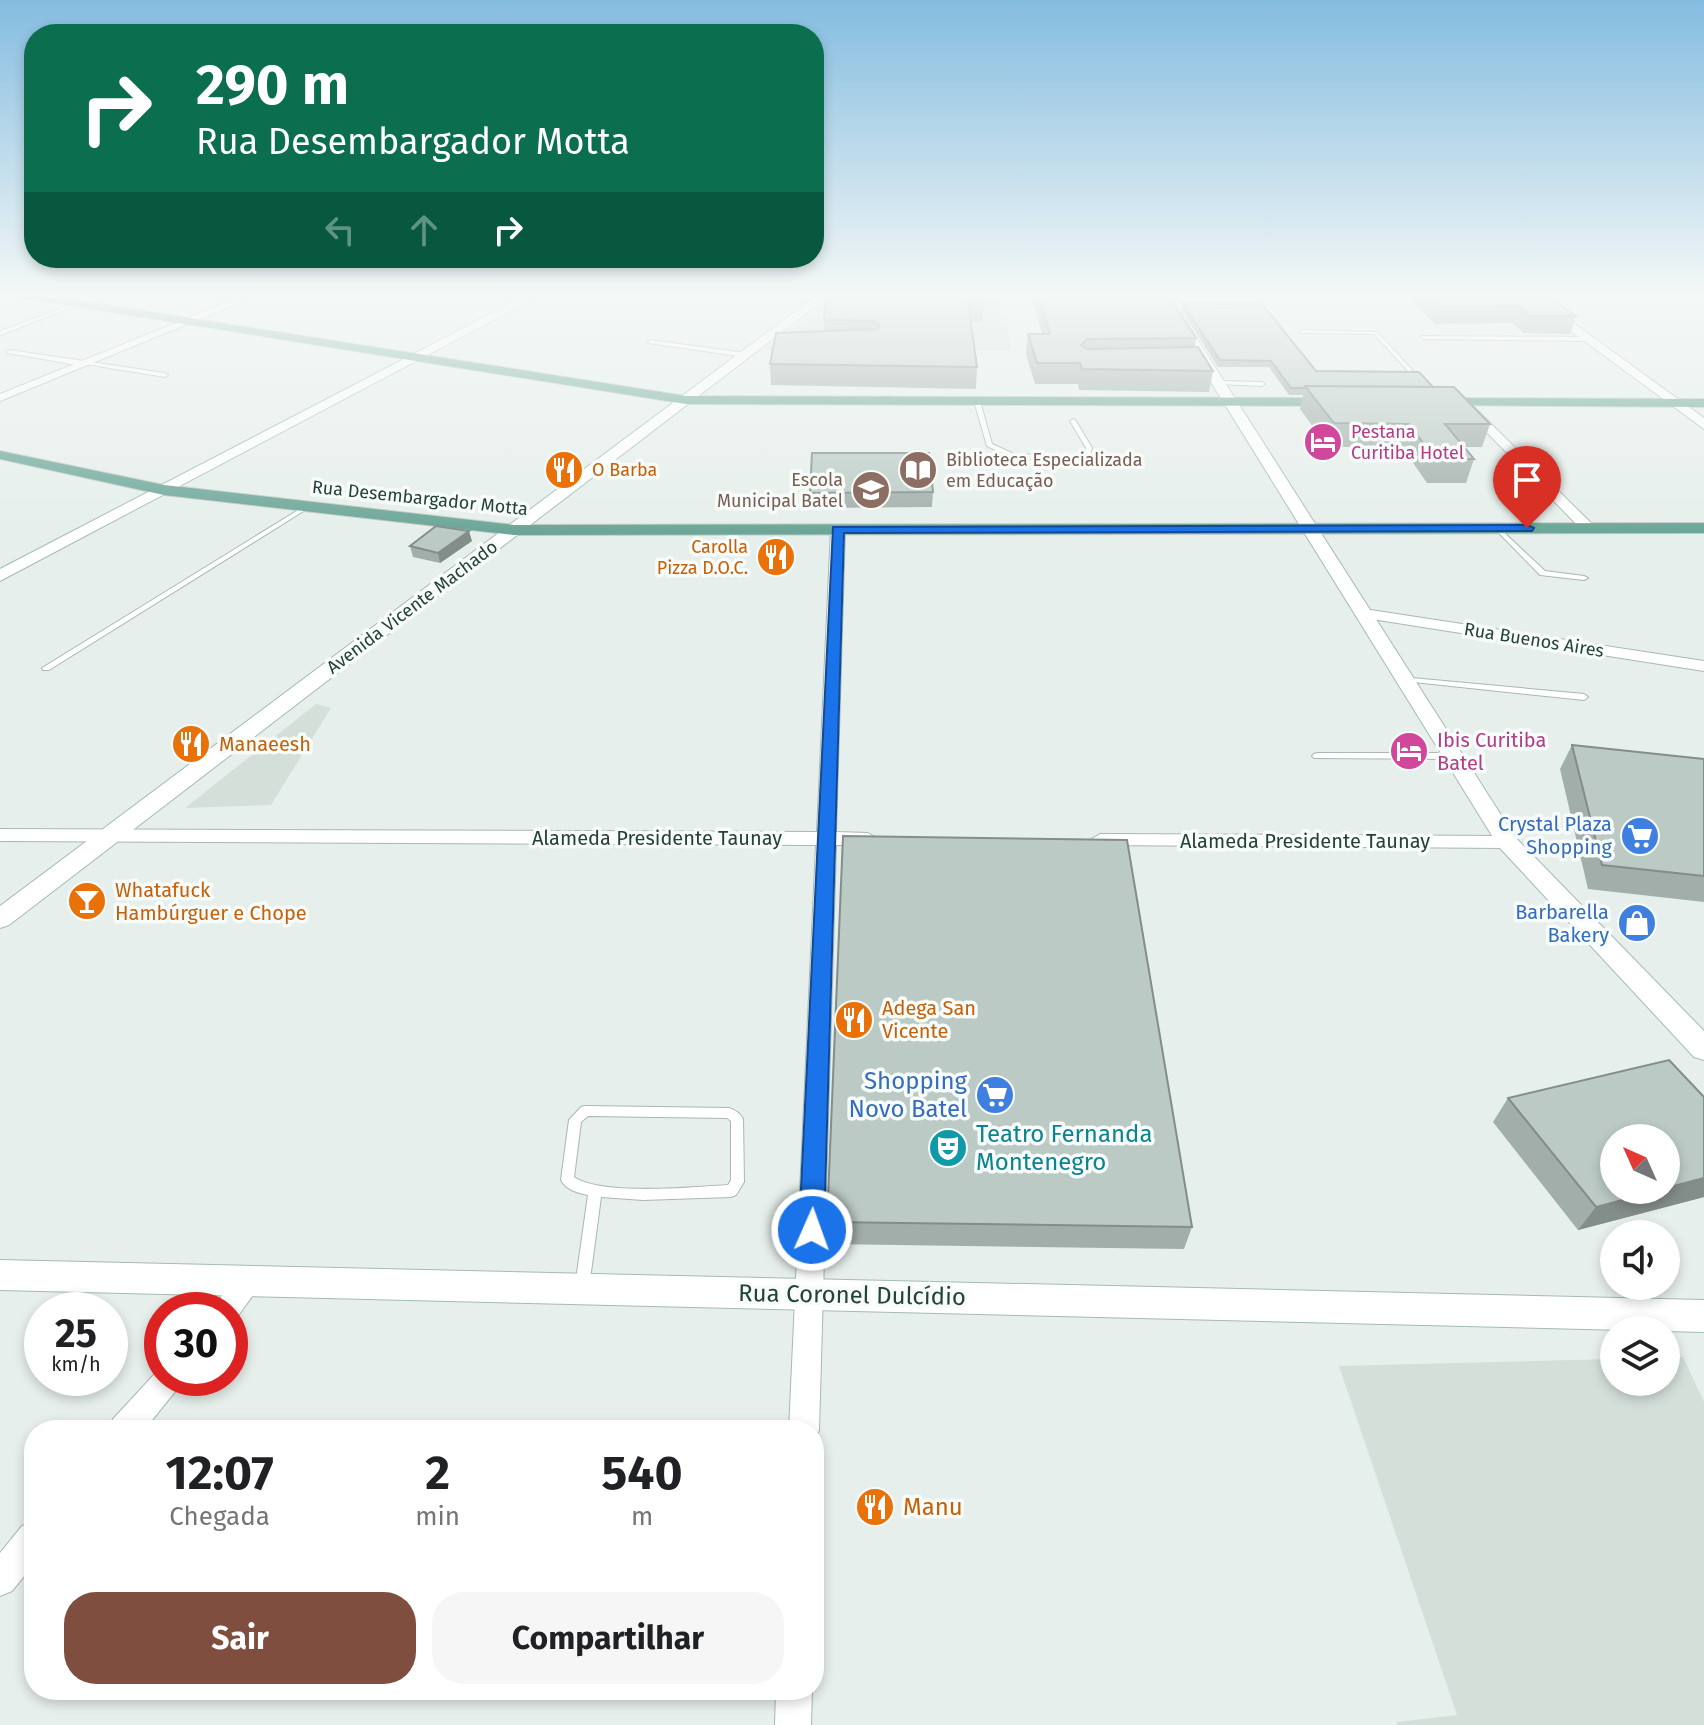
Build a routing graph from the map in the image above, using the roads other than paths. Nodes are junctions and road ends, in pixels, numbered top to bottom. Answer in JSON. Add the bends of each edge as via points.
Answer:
{"nodes":[{"id":1,"x":55,"y":376,"type":"edge"},
{"id":2,"x":381,"y":376,"type":"edge"},
{"id":3,"x":532,"y":376,"type":"edge"},
{"id":4,"x":720,"y":376,"type":"edge"},
{"id":5,"x":1211,"y":376,"type":"edge"},
{"id":6,"x":1637,"y":376,"type":"edge"},
{"id":7,"x":1219,"y":383,"type":"junction"},
{"id":8,"x":1262,"y":384,"type":"dead end"},
{"id":9,"x":0,"y":398,"type":"edge"},
{"id":10,"x":686,"y":400,"type":"junction"},
{"id":11,"x":977,"y":401,"type":"junction"},
{"id":12,"x":1230,"y":402,"type":"junction"},
{"id":13,"x":1348,"y":402,"type":"edge"},
{"id":14,"x":1420,"y":402,"type":"edge"},
{"id":15,"x":1463,"y":402,"type":"junction"},
{"id":16,"x":1674,"y":403,"type":"junction"},
{"id":17,"x":1704,"y":403,"type":"edge"},
{"id":18,"x":1073,"y":421,"type":"dead end"},
{"id":19,"x":1704,"y":425,"type":"edge"},
{"id":20,"x":0,"y":455,"type":"edge"},
{"id":21,"x":164,"y":490,"type":"junction"},
{"id":22,"x":308,"y":506,"type":"junction"},
{"id":23,"x":1497,"y":528,"type":"junction"},
{"id":24,"x":1588,"y":528,"type":"junction"},
{"id":25,"x":1704,"y":528,"type":"edge"},
{"id":26,"x":838,"y":529,"type":"junction"},
{"id":27,"x":1310,"y":529,"type":"junction"},
{"id":28,"x":514,"y":530,"type":"junction"},
{"id":29,"x":0,"y":576,"type":"edge"},
{"id":30,"x":1584,"y":578,"type":"dead end"},
{"id":31,"x":1364,"y":614,"type":"junction"},
{"id":32,"x":1704,"y":666,"type":"edge"},
{"id":33,"x":46,"y":668,"type":"dead end"},
{"id":34,"x":1404,"y":679,"type":"junction"},
{"id":35,"x":1584,"y":697,"type":"dead end"},
{"id":36,"x":1317,"y":756,"type":"dead end"},
{"id":37,"x":1453,"y":756,"type":"junction"},
{"id":38,"x":0,"y":835,"type":"edge"},
{"id":39,"x":110,"y":835,"type":"junction"},
{"id":40,"x":826,"y":839,"type":"junction"},
{"id":41,"x":889,"y":839,"type":"edge"},
{"id":42,"x":1079,"y":840,"type":"edge"},
{"id":43,"x":1507,"y":842,"type":"junction"},
{"id":44,"x":0,"y":919,"type":"edge"},
{"id":45,"x":1704,"y":1049,"type":"edge"},
{"id":46,"x":595,"y":1194,"type":"junction"},
{"id":47,"x":0,"y":1275,"type":"edge"},
{"id":48,"x":250,"y":1280,"type":"junction"},
{"id":49,"x":582,"y":1288,"type":"junction"},
{"id":50,"x":240,"y":1292,"type":"edge"},
{"id":51,"x":809,"y":1294,"type":"junction"},
{"id":52,"x":1704,"y":1316,"type":"edge"},
{"id":53,"x":153,"y":1396,"type":"edge"},
{"id":54,"x":132,"y":1420,"type":"edge"},
{"id":55,"x":804,"y":1420,"type":"edge"},
{"id":56,"x":24,"y":1550,"type":"edge"},
{"id":57,"x":0,"y":1579,"type":"edge"},
{"id":58,"x":794,"y":1700,"type":"edge"},
{"id":59,"x":793,"y":1725,"type":"edge"}],
"edges":[{"from":1,"to":9,"type":"street"},
{"from":2,"to":21,"type":"street"},
{"from":3,"to":10,"type":"main road"},
{"from":4,"to":10,"type":"street","name":"Avenida Vicente Machado"},
{"from":5,"to":7,"type":"street"},
{"from":6,"to":16,"type":"street"},
{"from":7,"to":8,"type":"lane"},
{"from":7,"to":12,"type":"street"},
{"from":10,"to":11,"type":"main road"},
{"from":10,"to":28,"type":"street","name":"Avenida Vicente Machado"},
{"from":11,"to":12,"type":"main road"},
{"from":11,"to":18,"type":"lane","via":[[989,445],[1013,456],[1087,455],[1089,448]]},
{"from":12,"to":13,"type":"main road"},
{"from":12,"to":27,"type":"street"},
{"from":14,"to":15,"type":"main road"},
{"from":15,"to":16,"type":"main road"},
{"from":15,"to":24,"type":"street"},
{"from":16,"to":17,"type":"main road"},
{"from":16,"to":19,"type":"street"},
{"from":20,"to":21,"type":"main road","name":"Rua Desembargador Motta"},
{"from":21,"to":22,"type":"main road","name":"Rua Desembargador Motta"},
{"from":21,"to":29,"type":"street"},
{"from":22,"to":28,"type":"main road","name":"Rua Desembargador Motta"},
{"from":22,"to":33,"type":"lane"},
{"from":23,"to":24,"type":"main road","name":"Rua Desembargador Motta"},
{"from":23,"to":27,"type":"main road","name":"Rua Desembargador Motta"},
{"from":23,"to":30,"type":"lane","via":[[1543,573]]},
{"from":24,"to":25,"type":"main road","name":"Rua Desembargador Motta"},
{"from":26,"to":27,"type":"main road","name":"Rua Desembargador Motta"},
{"from":26,"to":28,"type":"main road","name":"Rua Desembargador Motta"},
{"from":26,"to":40,"type":"street"},
{"from":27,"to":31,"type":"street"},
{"from":28,"to":39,"type":"street","name":"Avenida Vicente Machado"},
{"from":31,"to":32,"type":"street","name":"Rua Buenos Aires"},
{"from":31,"to":34,"type":"street"},
{"from":34,"to":35,"type":"lane"},
{"from":34,"to":37,"type":"street"},
{"from":36,"to":37,"type":"lane"},
{"from":37,"to":43,"type":"street"},
{"from":38,"to":39,"type":"street","name":"Alameda Presidente Taunay"},
{"from":39,"to":40,"type":"street","name":"Alameda Presidente Taunay"},
{"from":39,"to":44,"type":"street","name":"Avenida Vicente Machado"},
{"from":40,"to":41,"type":"street","name":"Alameda Presidente Taunay"},
{"from":40,"to":51,"type":"street"},
{"from":42,"to":43,"type":"street","name":"Alameda Presidente Taunay"},
{"from":43,"to":45,"type":"street"},
{"from":46,"to":46,"type":"lane","via":[[731,1191],[738,1182],[737,1119],[729,1113],[585,1111],[575,1120],[567,1180],[572,1187]]},
{"from":46,"to":49,"type":"lane"},
{"from":47,"to":48,"type":"street","name":"Rua Coronel Dulcídio"},
{"from":48,"to":49,"type":"street","name":"Rua Coronel Dulcídio"},
{"from":48,"to":50,"type":"street"},
{"from":49,"to":51,"type":"street","name":"Rua Coronel Dulcídio"},
{"from":51,"to":52,"type":"street","name":"Rua Coronel Dulcídio"},
{"from":51,"to":55,"type":"street"},
{"from":53,"to":54,"type":"street"},
{"from":56,"to":57,"type":"street"},
{"from":58,"to":59,"type":"street"}]}
